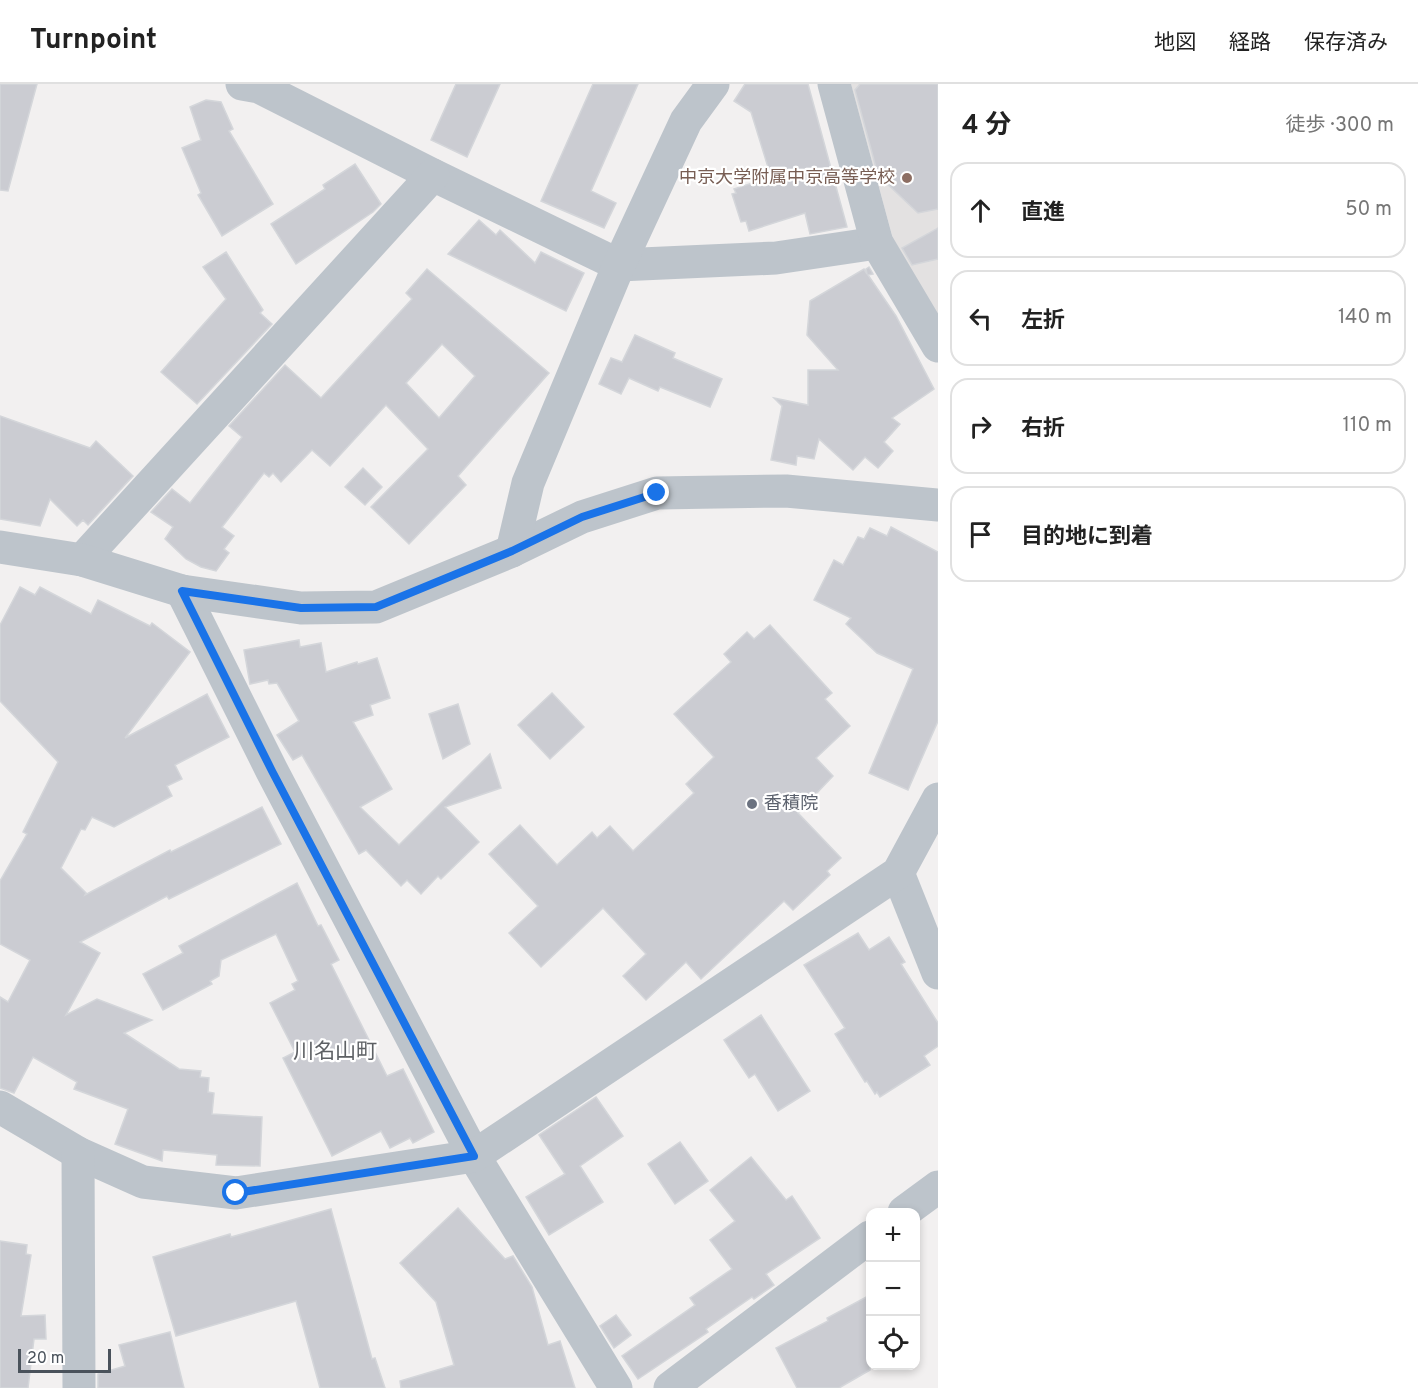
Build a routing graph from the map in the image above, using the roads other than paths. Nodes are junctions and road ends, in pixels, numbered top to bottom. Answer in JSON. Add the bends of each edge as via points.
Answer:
{"nodes":[{"id":1,"x":243,"y":84,"type":"edge"},
{"id":2,"x":712,"y":84,"type":"edge"},
{"id":3,"x":834,"y":84,"type":"edge"},
{"id":4,"x":433,"y":175,"type":"junction"},
{"id":5,"x":877,"y":243,"type":"junction"},
{"id":6,"x":619,"y":265,"type":"junction"},
{"id":7,"x":938,"y":346,"type":"edge"},
{"id":8,"x":938,"y":505,"type":"edge"},
{"id":9,"x":0,"y":547,"type":"edge"},
{"id":10,"x":512,"y":551,"type":"junction"},
{"id":11,"x":82,"y":560,"type":"junction"},
{"id":12,"x":182,"y":591,"type":"junction"},
{"id":13,"x":938,"y":800,"type":"edge"},
{"id":14,"x":898,"y":873,"type":"junction"},
{"id":15,"x":938,"y":973,"type":"edge"},
{"id":16,"x":0,"y":1107,"type":"edge"},
{"id":17,"x":78,"y":1153,"type":"junction"},
{"id":18,"x":474,"y":1156,"type":"junction"},
{"id":19,"x":938,"y":1187,"type":"edge"},
{"id":20,"x":909,"y":1208,"type":"edge"},
{"id":21,"x":866,"y":1240,"type":"edge"},
{"id":22,"x":79,"y":1388,"type":"edge"},
{"id":23,"x":616,"y":1388,"type":"edge"},
{"id":24,"x":670,"y":1388,"type":"edge"}],
"edges":[{"from":1,"to":4,"type":"street","via":[[259,87]]},
{"from":2,"to":6,"type":"street","via":[[686,121]]},
{"from":3,"to":5,"type":"street"},
{"from":4,"to":6,"type":"street"},
{"from":4,"to":11,"type":"street"},
{"from":5,"to":6,"type":"street","via":[[776,258]]},
{"from":5,"to":7,"type":"street"},
{"from":6,"to":10,"type":"street","via":[[528,483]]},
{"from":8,"to":10,"type":"street","via":[[786,491],[657,493],[582,517]]},
{"from":9,"to":11,"type":"street"},
{"from":10,"to":12,"type":"street","via":[[376,607],[301,608]]},
{"from":11,"to":12,"type":"street"},
{"from":12,"to":18,"type":"street"},
{"from":13,"to":14,"type":"street"},
{"from":14,"to":15,"type":"street"},
{"from":14,"to":18,"type":"street"},
{"from":16,"to":17,"type":"street"},
{"from":17,"to":18,"type":"street","via":[[143,1182],[236,1193]]},
{"from":17,"to":22,"type":"street"},
{"from":18,"to":23,"type":"street"},
{"from":19,"to":20,"type":"street"},
{"from":21,"to":24,"type":"street"}]}
